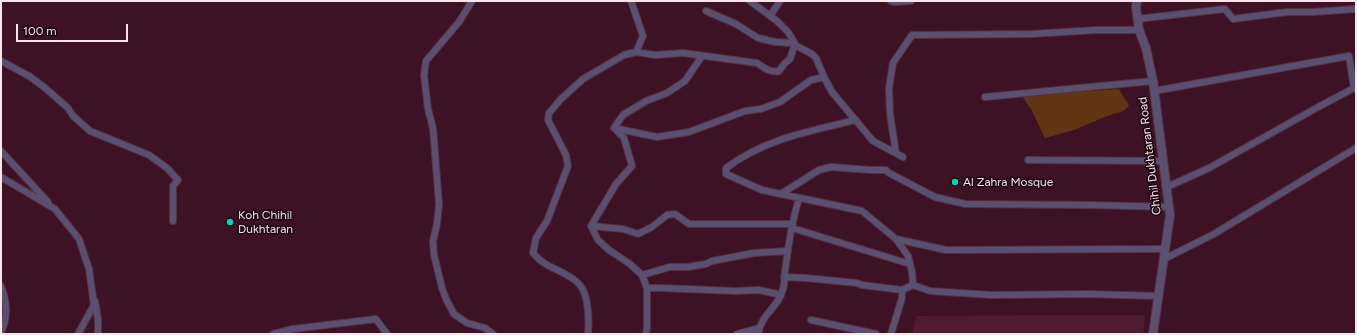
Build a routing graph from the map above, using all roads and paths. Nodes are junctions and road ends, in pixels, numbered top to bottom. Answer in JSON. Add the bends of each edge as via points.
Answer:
{"nodes":[{"id":1,"x":472,"y":1,"type":"edge"},
{"id":2,"x":631,"y":1,"type":"edge"},
{"id":3,"x":750,"y":1,"type":"edge"},
{"id":4,"x":780,"y":1,"type":"edge"},
{"id":5,"x":891,"y":1,"type":"edge"},
{"id":6,"x":911,"y":1,"type":"edge"},
{"id":7,"x":1137,"y":1,"type":"edge"},
{"id":8,"x":1356,"y":9,"type":"edge"},
{"id":9,"x":706,"y":11,"type":"dead end"},
{"id":10,"x":770,"y":16,"type":"junction"},
{"id":11,"x":1138,"y":19,"type":"junction"},
{"id":12,"x":1139,"y":30,"type":"junction"},
{"id":13,"x":795,"y":44,"type":"junction"},
{"id":14,"x":636,"y":52,"type":"junction"},
{"id":15,"x":702,"y":56,"type":"junction"},
{"id":16,"x":1,"y":61,"type":"edge"},
{"id":17,"x":824,"y":77,"type":"junction"},
{"id":18,"x":1153,"y":81,"type":"junction"},
{"id":19,"x":1355,"y":88,"type":"edge"},
{"id":20,"x":1154,"y":91,"type":"junction"},
{"id":21,"x":985,"y":97,"type":"dead end"},
{"id":22,"x":856,"y":120,"type":"junction"},
{"id":23,"x":614,"y":128,"type":"junction"},
{"id":24,"x":1356,"y":148,"type":"edge"},
{"id":25,"x":1,"y":151,"type":"edge"},
{"id":26,"x":896,"y":153,"type":"junction"},
{"id":27,"x":903,"y":157,"type":"dead end"},
{"id":28,"x":1028,"y":160,"type":"dead end"},
{"id":29,"x":1164,"y":161,"type":"junction"},
{"id":30,"x":1,"y":177,"type":"edge"},
{"id":31,"x":1167,"y":187,"type":"junction"},
{"id":32,"x":781,"y":194,"type":"junction"},
{"id":33,"x":799,"y":198,"type":"junction"},
{"id":34,"x":1169,"y":207,"type":"junction"},
{"id":35,"x":55,"y":209,"type":"junction"},
{"id":36,"x":173,"y":221,"type":"dead end"},
{"id":37,"x":591,"y":226,"type":"junction"},
{"id":38,"x":792,"y":226,"type":"junction"},
{"id":39,"x":896,"y":239,"type":"junction"},
{"id":40,"x":1165,"y":249,"type":"junction"},
{"id":41,"x":788,"y":250,"type":"junction"},
{"id":42,"x":1164,"y":259,"type":"junction"},
{"id":43,"x":910,"y":264,"type":"junction"},
{"id":44,"x":642,"y":275,"type":"junction"},
{"id":45,"x":784,"y":277,"type":"junction"},
{"id":46,"x":1,"y":286,"type":"edge"},
{"id":47,"x":913,"y":286,"type":"junction"},
{"id":48,"x":647,"y":288,"type":"junction"},
{"id":49,"x":902,"y":290,"type":"junction"},
{"id":50,"x":781,"y":295,"type":"junction"},
{"id":51,"x":93,"y":296,"type":"junction"},
{"id":52,"x":1159,"y":296,"type":"junction"},
{"id":53,"x":811,"y":320,"type":"dead end"},
{"id":54,"x":759,"y":331,"type":"edge"},
{"id":55,"x":1,"y":332,"type":"edge"},
{"id":56,"x":78,"y":334,"type":"edge"},
{"id":57,"x":98,"y":334,"type":"edge"},
{"id":58,"x":273,"y":334,"type":"edge"},
{"id":59,"x":387,"y":334,"type":"edge"},
{"id":60,"x":493,"y":334,"type":"edge"},
{"id":61,"x":588,"y":334,"type":"edge"},
{"id":62,"x":646,"y":334,"type":"edge"},
{"id":63,"x":737,"y":334,"type":"edge"},
{"id":64,"x":876,"y":334,"type":"edge"},
{"id":65,"x":892,"y":334,"type":"edge"},
{"id":66,"x":1153,"y":334,"type":"edge"}],
"edges":[{"from":1,"to":60,"type":"street","via":[[459,22],[426,61],[424,68],[428,109],[433,128],[439,204],[433,241],[442,288],[454,314],[467,323],[485,328]]},
{"from":2,"to":14,"type":"street","via":[[643,36]]},
{"from":3,"to":10,"type":"street"},
{"from":4,"to":10,"type":"street"},
{"from":5,"to":6,"type":"street"},
{"from":7,"to":11,"type":"street","name":"Chihil Dukhtaran Road"},
{"from":8,"to":11,"type":"street","via":[[1287,12],[1233,18],[1225,9]]},
{"from":9,"to":13,"type":"street","via":[[736,24],[758,38]]},
{"from":10,"to":13,"type":"street","via":[[788,32]]},
{"from":11,"to":12,"type":"street","name":"Chihil Dukhtaran Road"},
{"from":12,"to":18,"type":"street","name":"Chihil Dukhtaran Road"},
{"from":12,"to":26,"type":"street","via":[[1032,34],[912,34],[894,63],[889,88]]},
{"from":13,"to":15,"type":"street","via":[[790,59],[775,72],[757,63]]},
{"from":13,"to":17,"type":"street","via":[[816,58]]},
{"from":14,"to":15,"type":"street"},
{"from":14,"to":61,"type":"street","via":[[610,62],[583,79],[549,113],[548,120],[566,155],[568,166],[547,221],[536,238],[533,253],[543,263],[580,284],[586,299]]},
{"from":15,"to":23,"type":"street","via":[[685,80],[667,93],[646,101],[623,115]]},
{"from":16,"to":36,"type":"street","via":[[44,87],[90,131],[149,155],[167,168],[178,180],[173,186]]},
{"from":17,"to":22,"type":"street","via":[[832,92]]},
{"from":17,"to":23,"type":"street","via":[[811,80],[780,102],[761,109],[745,111],[689,132],[657,137]]},
{"from":18,"to":20,"type":"street","name":"Chihil Dukhtaran Road"},
{"from":18,"to":21,"type":"street"},
{"from":19,"to":20,"type":"street","via":[[1349,56]]},
{"from":19,"to":31,"type":"street","via":[[1209,168]]},
{"from":20,"to":29,"type":"street","name":"Chihil Dukhtaran Road"},
{"from":22,"to":26,"type":"street","via":[[873,140]]},
{"from":22,"to":32,"type":"street","via":[[790,135],[740,157],[726,168],[726,174],[762,190]]},
{"from":23,"to":37,"type":"street","via":[[624,138],[632,166],[616,184]]},
{"from":24,"to":42,"type":"street","via":[[1214,234]]},
{"from":25,"to":35,"type":"street"},
{"from":26,"to":27,"type":"street"},
{"from":28,"to":29,"type":"street"},
{"from":29,"to":31,"type":"street","name":"Chihil Dukhtaran Road"},
{"from":30,"to":35,"type":"street"},
{"from":31,"to":34,"type":"street","name":"Chihil Dukhtaran Road"},
{"from":32,"to":33,"type":"street"},
{"from":32,"to":34,"type":"street","via":[[819,170],[831,167],[886,170],[935,197],[965,204]]},
{"from":33,"to":38,"type":"street"},
{"from":33,"to":39,"type":"street","via":[[862,212]]},
{"from":34,"to":40,"type":"street","name":"Chihil Dukhtaran Road"},
{"from":35,"to":51,"type":"street","via":[[79,239],[89,269]]},
{"from":37,"to":38,"type":"street","via":[[623,228],[638,234],[667,215],[675,214],[694,225]]},
{"from":37,"to":44,"type":"street","via":[[598,240]]},
{"from":38,"to":41,"type":"street"},
{"from":38,"to":43,"type":"street"},
{"from":39,"to":40,"type":"street","via":[[946,250]]},
{"from":39,"to":43,"type":"street","via":[[908,256]]},
{"from":40,"to":42,"type":"street","name":"Chihil Dukhtaran Road"},
{"from":41,"to":44,"type":"street","via":[[754,253]]},
{"from":41,"to":45,"type":"street"},
{"from":42,"to":52,"type":"street","name":"Chihil Dukhtaran Road"},
{"from":43,"to":47,"type":"street"},
{"from":44,"to":48,"type":"street"},
{"from":45,"to":49,"type":"street","via":[[857,283],[862,286]]},
{"from":45,"to":50,"type":"street"},
{"from":46,"to":55,"type":"street","via":[[6,317]]},
{"from":47,"to":49,"type":"street"},
{"from":47,"to":52,"type":"street","via":[[930,291],[992,295]]},
{"from":48,"to":50,"type":"street","via":[[759,290]]},
{"from":48,"to":62,"type":"street"},
{"from":49,"to":65,"type":"street"},
{"from":50,"to":54,"type":"street","via":[[766,314]]},
{"from":51,"to":56,"type":"street","via":[[94,305]]},
{"from":51,"to":57,"type":"street","via":[[97,307]]},
{"from":52,"to":66,"type":"street","name":"Chihil Dukhtaran Road"},
{"from":53,"to":64,"type":"street"},
{"from":54,"to":63,"type":"street"},
{"from":58,"to":59,"type":"street","via":[[293,329],[376,320]]}]}
